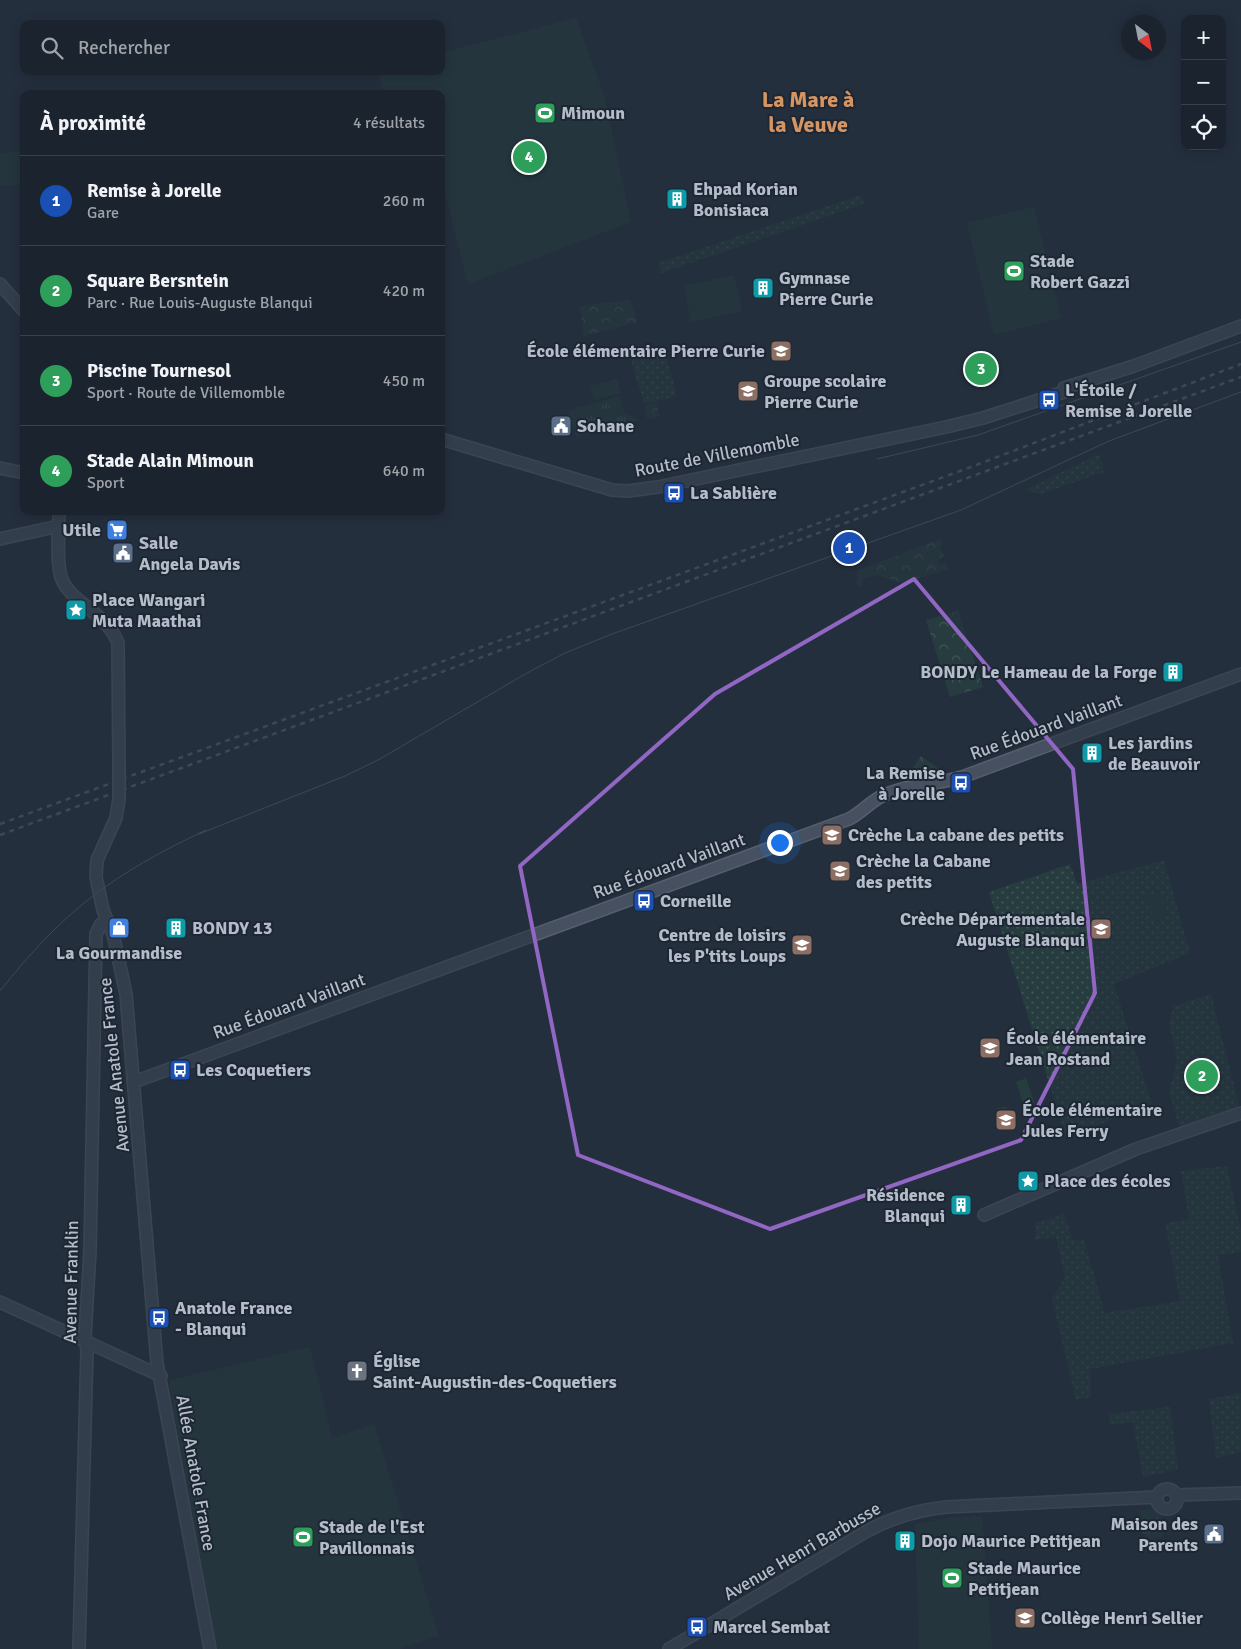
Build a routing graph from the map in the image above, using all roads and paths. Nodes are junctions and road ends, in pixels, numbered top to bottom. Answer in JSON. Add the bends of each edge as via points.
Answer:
{"nodes":[{"id":1,"x":0,"y":284,"type":"edge"},
{"id":2,"x":20,"y":306,"type":"edge"},
{"id":3,"x":1241,"y":326,"type":"edge"},
{"id":4,"x":445,"y":440,"type":"edge"},
{"id":5,"x":0,"y":468,"type":"edge"},
{"id":6,"x":20,"y":472,"type":"edge"},
{"id":7,"x":61,"y":516,"type":"edge"},
{"id":8,"x":0,"y":539,"type":"edge"},
{"id":9,"x":1241,"y":674,"type":"edge"},
{"id":10,"x":108,"y":922,"type":"junction"},
{"id":11,"x":134,"y":1082,"type":"junction"},
{"id":12,"x":1241,"y":1113,"type":"edge"},
{"id":13,"x":984,"y":1215,"type":"dead end"},
{"id":14,"x":0,"y":1302,"type":"edge"},
{"id":15,"x":86,"y":1343,"type":"junction"},
{"id":16,"x":161,"y":1376,"type":"junction"},
{"id":17,"x":1241,"y":1493,"type":"edge"},
{"id":18,"x":1177,"y":1498,"type":"junction"},
{"id":19,"x":1158,"y":1500,"type":"junction"},
{"id":20,"x":1241,"y":1500,"type":"edge"},
{"id":21,"x":79,"y":1649,"type":"edge"},
{"id":22,"x":210,"y":1649,"type":"edge"},
{"id":23,"x":670,"y":1649,"type":"edge"}],
"edges":[{"from":1,"to":2,"type":"street"},
{"from":3,"to":4,"type":"street","name":"Route de Villemomble","via":[[1070,388],[982,412],[974,419],[946,427],[665,486],[612,490]]},
{"from":5,"to":6,"type":"street"},
{"from":7,"to":8,"type":"street"},
{"from":7,"to":10,"type":"street","name":"Avenue Anatole France","bridge":true,"via":[[59,568],[64,584],[109,624],[120,653],[119,799],[116,818],[96,865]]},
{"from":9,"to":11,"type":"street","name":"Rue Édouard Vaillant","via":[[942,784],[906,787],[880,797],[849,819]]},
{"from":10,"to":11,"type":"street","name":"Avenue Anatole France","via":[[126,994]]},
{"from":10,"to":15,"type":"street","name":"Avenue Franklin","via":[[101,924],[96,934],[96,1037]]},
{"from":11,"to":16,"type":"street","name":"Avenue Anatole France","via":[[157,1363]]},
{"from":12,"to":13,"type":"street","via":[[1136,1149]]},
{"from":14,"to":15,"type":"street"},
{"from":15,"to":16,"type":"street"},
{"from":15,"to":21,"type":"street","name":"Avenue Franklin"},
{"from":16,"to":22,"type":"street","name":"Allée Anatole France"},
{"from":17,"to":18,"type":"street"},
{"from":18,"to":19,"type":"street","via":[[1169,1489],[1164,1490]]},
{"from":18,"to":19,"type":"street","via":[[1169,1510]]},
{"from":18,"to":20,"type":"street"},
{"from":19,"to":23,"type":"street","name":"Avenue Henri Barbusse","via":[[1057,1507],[1020,1504],[940,1507],[892,1518]]}]}
